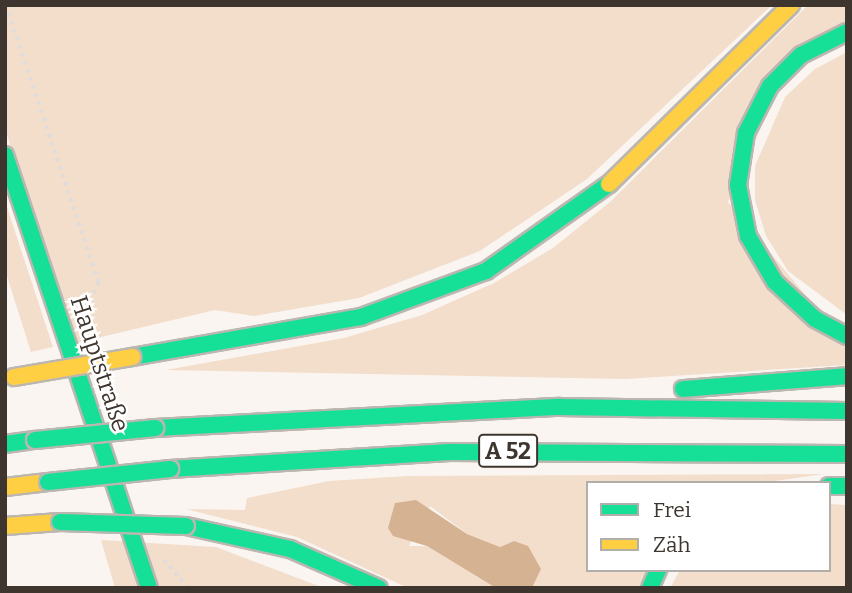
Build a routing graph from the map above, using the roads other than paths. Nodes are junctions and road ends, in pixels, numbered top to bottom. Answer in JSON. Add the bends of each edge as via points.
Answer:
{"nodes":[{"id":1,"x":791,"y":5,"type":"edge"},
{"id":2,"x":847,"y":32,"type":"edge"},
{"id":3,"x":5,"y":155,"type":"edge"},
{"id":4,"x":847,"y":336,"type":"edge"},
{"id":5,"x":847,"y":376,"type":"edge"},
{"id":6,"x":10,"y":378,"type":"edge"},
{"id":7,"x":559,"y":407,"type":"junction"},
{"id":8,"x":847,"y":411,"type":"edge"},
{"id":9,"x":5,"y":444,"type":"edge"},
{"id":10,"x":847,"y":454,"type":"edge"},
{"id":11,"x":5,"y":487,"type":"edge"},
{"id":12,"x":5,"y":526,"type":"edge"},
{"id":13,"x":657,"y":572,"type":"edge"},
{"id":14,"x":149,"y":588,"type":"edge"},
{"id":15,"x":379,"y":588,"type":"edge"},
{"id":16,"x":650,"y":588,"type":"edge"}],
"edges":[{"from":1,"to":6,"type":"main road","bridge":true,"via":[[595,197],[486,271],[361,317]]},
{"from":2,"to":4,"type":"main road","via":[[802,55],[770,86],[746,134],[737,186],[748,236],[775,282],[815,319]]},
{"from":3,"to":14,"type":"main road","name":"Hauptstraße"},
{"from":5,"to":7,"type":"main road","via":[[617,390]]},
{"from":7,"to":8,"type":"main road","number":"A 52"},
{"from":7,"to":9,"type":"main road","number":"A 52","bridge":true,"via":[[155,428]]},
{"from":10,"to":11,"type":"main road","number":"A 52","bridge":true,"via":[[476,452],[170,470]]},
{"from":12,"to":15,"type":"main road","bridge":true,"via":[[60,522],[186,526],[290,549]]},
{"from":13,"to":16,"type":"main road"}]}
